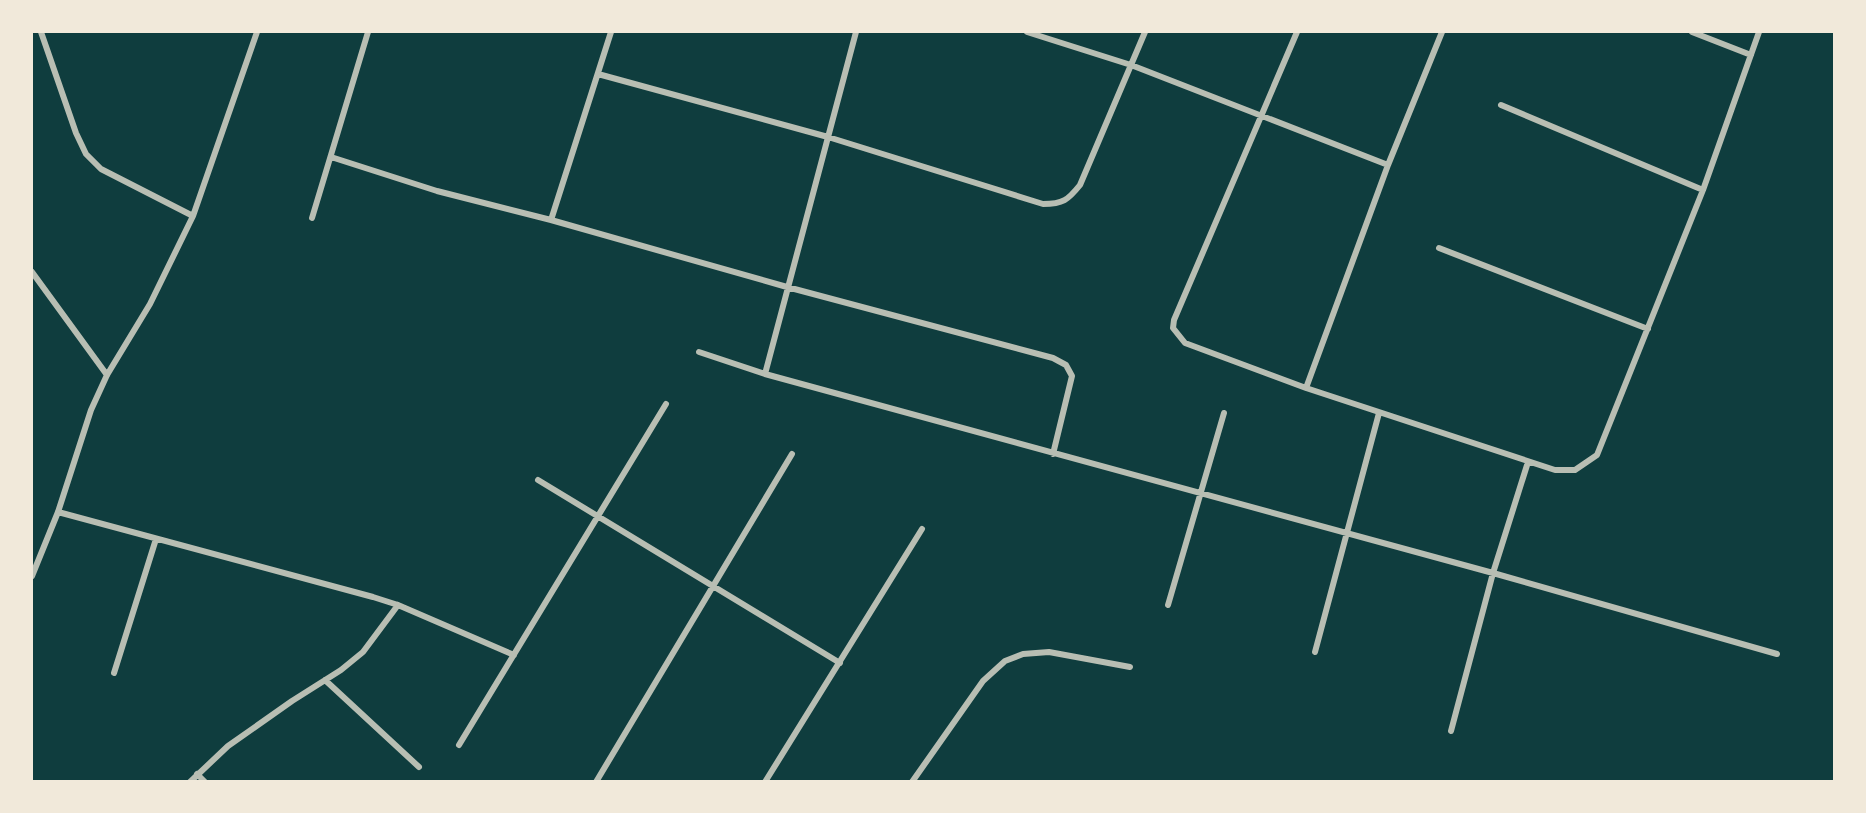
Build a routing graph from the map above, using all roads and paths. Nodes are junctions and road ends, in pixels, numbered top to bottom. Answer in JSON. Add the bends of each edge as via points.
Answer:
{"nodes":[{"id":1,"x":41,"y":32,"type":"edge"},
{"id":2,"x":257,"y":32,"type":"edge"},
{"id":3,"x":368,"y":32,"type":"edge"},
{"id":4,"x":611,"y":32,"type":"edge"},
{"id":5,"x":856,"y":32,"type":"edge"},
{"id":6,"x":1027,"y":32,"type":"edge"},
{"id":7,"x":1145,"y":32,"type":"edge"},
{"id":8,"x":1297,"y":32,"type":"edge"},
{"id":9,"x":1442,"y":32,"type":"edge"},
{"id":10,"x":1692,"y":32,"type":"edge"},
{"id":11,"x":1759,"y":32,"type":"edge"},
{"id":12,"x":1751,"y":55,"type":"junction"},
{"id":13,"x":1131,"y":65,"type":"junction"},
{"id":14,"x":598,"y":74,"type":"junction"},
{"id":15,"x":1501,"y":105,"type":"dead end"},
{"id":16,"x":1262,"y":116,"type":"junction"},
{"id":17,"x":828,"y":137,"type":"junction"},
{"id":18,"x":331,"y":157,"type":"junction"},
{"id":19,"x":1388,"y":165,"type":"junction"},
{"id":20,"x":1703,"y":190,"type":"junction"},
{"id":21,"x":194,"y":216,"type":"junction"},
{"id":22,"x":312,"y":218,"type":"dead end"},
{"id":23,"x":551,"y":219,"type":"junction"},
{"id":24,"x":1439,"y":248,"type":"dead end"},
{"id":25,"x":32,"y":272,"type":"edge"},
{"id":26,"x":787,"y":287,"type":"junction"},
{"id":27,"x":1648,"y":329,"type":"junction"},
{"id":28,"x":699,"y":352,"type":"dead end"},
{"id":29,"x":765,"y":374,"type":"junction"},
{"id":30,"x":107,"y":375,"type":"junction"},
{"id":31,"x":1306,"y":388,"type":"junction"},
{"id":32,"x":666,"y":404,"type":"dead end"},
{"id":33,"x":1224,"y":413,"type":"dead end"},
{"id":34,"x":1379,"y":413,"type":"junction"},
{"id":35,"x":792,"y":454,"type":"dead end"},
{"id":36,"x":1053,"y":454,"type":"junction"},
{"id":37,"x":1528,"y":462,"type":"junction"},
{"id":38,"x":538,"y":480,"type":"dead end"},
{"id":39,"x":1199,"y":493,"type":"junction"},
{"id":40,"x":58,"y":512,"type":"junction"},
{"id":41,"x":597,"y":516,"type":"junction"},
{"id":42,"x":922,"y":529,"type":"dead end"},
{"id":43,"x":1347,"y":533,"type":"junction"},
{"id":44,"x":156,"y":539,"type":"junction"},
{"id":45,"x":1493,"y":573,"type":"junction"},
{"id":46,"x":32,"y":576,"type":"edge"},
{"id":47,"x":713,"y":585,"type":"junction"},
{"id":48,"x":398,"y":605,"type":"junction"},
{"id":49,"x":1168,"y":605,"type":"dead end"},
{"id":50,"x":1315,"y":652,"type":"dead end"},
{"id":51,"x":1777,"y":654,"type":"dead end"},
{"id":52,"x":514,"y":655,"type":"junction"},
{"id":53,"x":840,"y":663,"type":"junction"},
{"id":54,"x":1130,"y":667,"type":"dead end"},
{"id":55,"x":114,"y":673,"type":"dead end"},
{"id":56,"x":325,"y":680,"type":"junction"},
{"id":57,"x":1451,"y":731,"type":"dead end"},
{"id":58,"x":459,"y":745,"type":"dead end"},
{"id":59,"x":419,"y":766,"type":"dead end"},
{"id":60,"x":197,"y":774,"type":"junction"},
{"id":61,"x":190,"y":782,"type":"edge"},
{"id":62,"x":205,"y":782,"type":"edge"},
{"id":63,"x":596,"y":782,"type":"edge"},
{"id":64,"x":765,"y":782,"type":"edge"},
{"id":65,"x":912,"y":782,"type":"edge"}],
"edges":[{"from":1,"to":21,"type":"street","via":[[86,154],[101,169]]},
{"from":2,"to":21,"type":"street"},
{"from":3,"to":18,"type":"street"},
{"from":4,"to":14,"type":"street"},
{"from":5,"to":17,"type":"street"},
{"from":6,"to":13,"type":"street"},
{"from":7,"to":13,"type":"street"},
{"from":8,"to":16,"type":"street"},
{"from":9,"to":19,"type":"street"},
{"from":10,"to":12,"type":"street"},
{"from":11,"to":12,"type":"street"},
{"from":12,"to":20,"type":"street"},
{"from":13,"to":16,"type":"street"},
{"from":13,"to":17,"type":"street","via":[[1080,185],[1070,198],[1058,204],[1043,204]]},
{"from":14,"to":17,"type":"street"},
{"from":14,"to":23,"type":"street"},
{"from":15,"to":20,"type":"street"},
{"from":16,"to":19,"type":"street"},
{"from":16,"to":31,"type":"street","via":[[1173,328],[1185,343]]},
{"from":17,"to":26,"type":"street"},
{"from":18,"to":22,"type":"street"},
{"from":18,"to":23,"type":"street","via":[[437,191]]},
{"from":19,"to":31,"type":"street"},
{"from":20,"to":27,"type":"street"},
{"from":21,"to":30,"type":"street","via":[[150,304]]},
{"from":23,"to":26,"type":"street"},
{"from":24,"to":27,"type":"street"},
{"from":25,"to":30,"type":"street"},
{"from":26,"to":29,"type":"street"},
{"from":26,"to":36,"type":"street","via":[[1053,358],[1066,365],[1072,376]]},
{"from":27,"to":37,"type":"street","via":[[1597,455],[1575,470],[1555,470]]},
{"from":28,"to":29,"type":"street"},
{"from":29,"to":36,"type":"street"},
{"from":30,"to":40,"type":"street","via":[[91,410]]},
{"from":31,"to":34,"type":"street"},
{"from":32,"to":41,"type":"street"},
{"from":33,"to":39,"type":"street"},
{"from":34,"to":37,"type":"street"},
{"from":34,"to":43,"type":"street"},
{"from":35,"to":47,"type":"street"},
{"from":36,"to":39,"type":"street"},
{"from":37,"to":45,"type":"street"},
{"from":38,"to":41,"type":"street"},
{"from":39,"to":43,"type":"street"},
{"from":39,"to":49,"type":"street"},
{"from":40,"to":44,"type":"street"},
{"from":40,"to":46,"type":"street"},
{"from":41,"to":47,"type":"street"},
{"from":41,"to":52,"type":"street"},
{"from":42,"to":53,"type":"street"},
{"from":43,"to":45,"type":"street"},
{"from":43,"to":50,"type":"street"},
{"from":44,"to":48,"type":"street"},
{"from":44,"to":55,"type":"street"},
{"from":45,"to":51,"type":"street"},
{"from":45,"to":57,"type":"street"},
{"from":47,"to":53,"type":"street"},
{"from":47,"to":63,"type":"street"},
{"from":48,"to":52,"type":"street"},
{"from":48,"to":56,"type":"street","via":[[363,652]]},
{"from":52,"to":58,"type":"street"},
{"from":53,"to":64,"type":"street"},
{"from":54,"to":65,"type":"street","via":[[1049,652],[1023,654],[1005,661],[983,681]]},
{"from":56,"to":59,"type":"street"},
{"from":56,"to":60,"type":"street","via":[[228,746]]},
{"from":60,"to":61,"type":"street"},
{"from":60,"to":62,"type":"street"}]}
